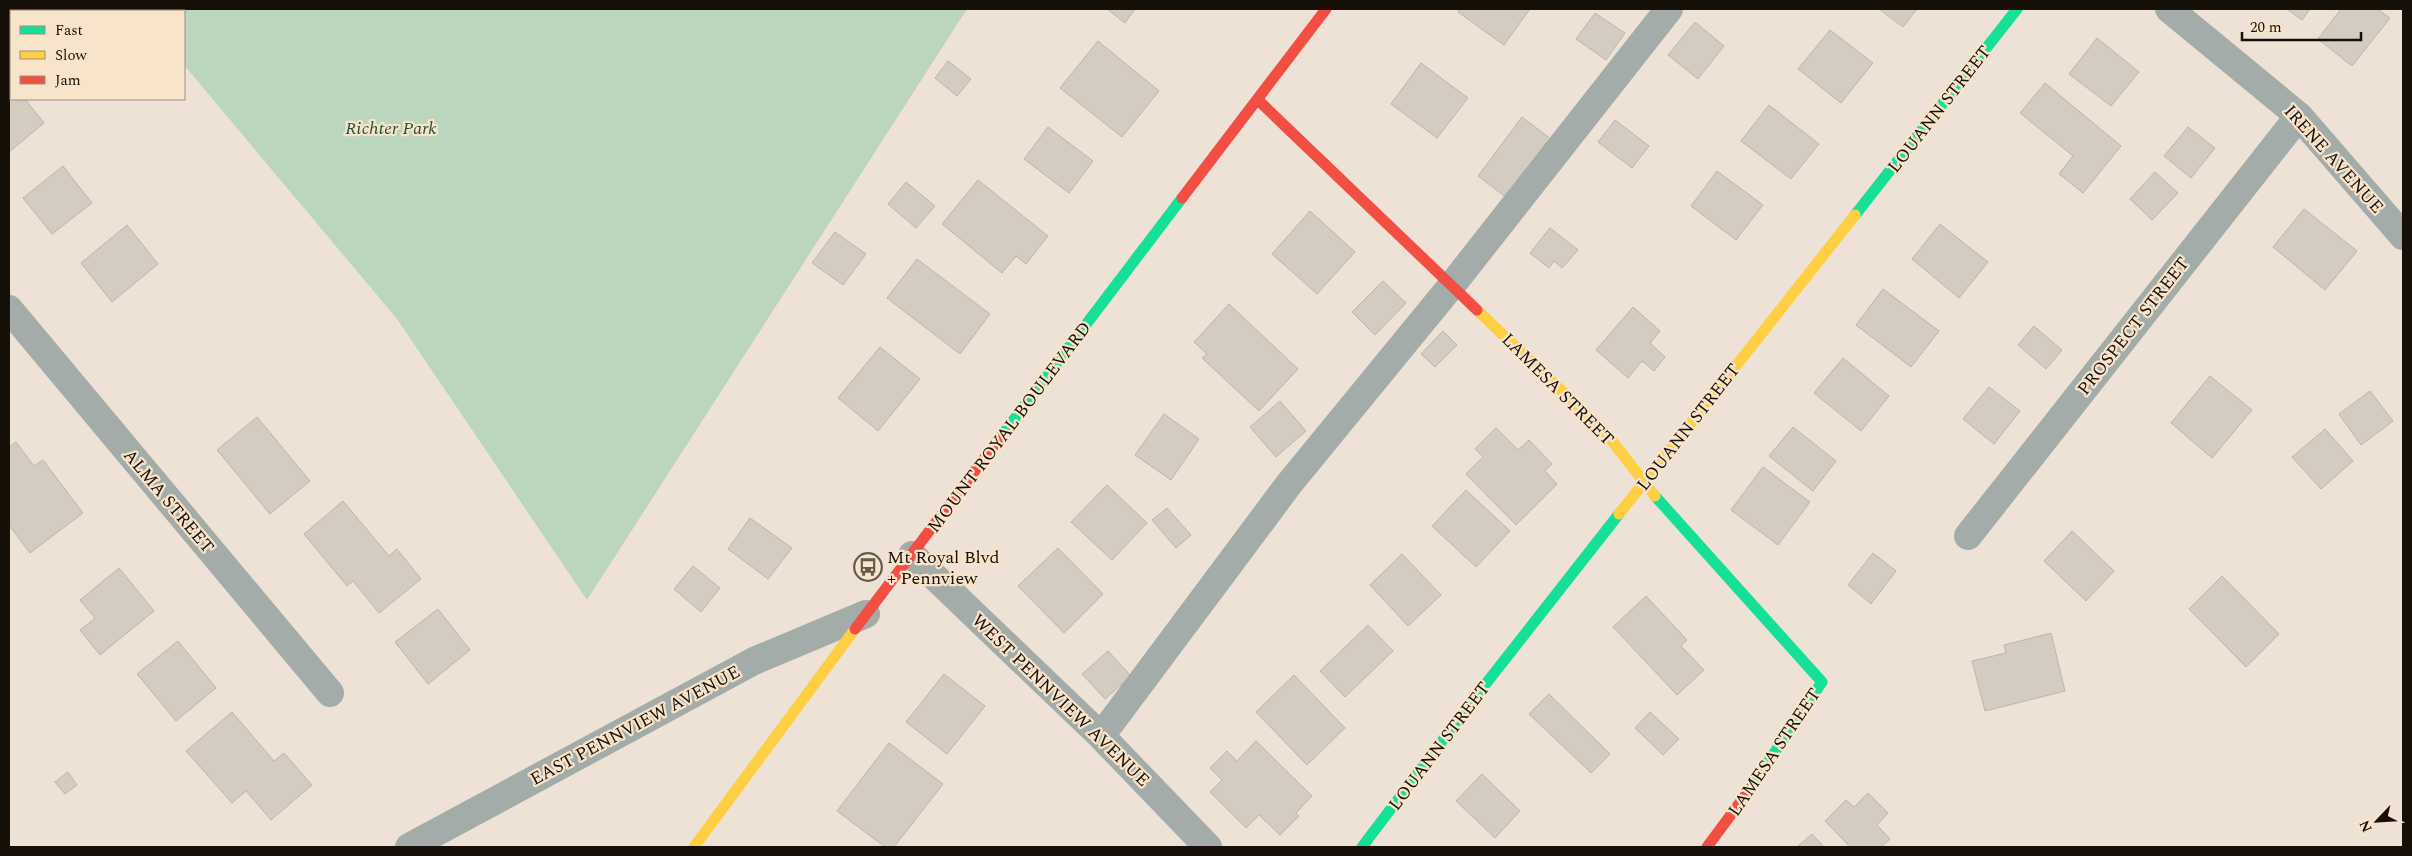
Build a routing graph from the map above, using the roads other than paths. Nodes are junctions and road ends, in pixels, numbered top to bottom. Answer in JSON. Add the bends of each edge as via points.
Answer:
{"nodes":[{"id":1,"x":1326,"y":9,"type":"edge"},
{"id":2,"x":1669,"y":9,"type":"edge"},
{"id":3,"x":2017,"y":9,"type":"edge"},
{"id":4,"x":2169,"y":9,"type":"edge"},
{"id":5,"x":1258,"y":100,"type":"junction"},
{"id":6,"x":2299,"y":116,"type":"junction"},
{"id":7,"x":2403,"y":236,"type":"edge"},
{"id":8,"x":1452,"y":286,"type":"junction"},
{"id":9,"x":9,"y":308,"type":"edge"},
{"id":10,"x":1644,"y":484,"type":"junction"},
{"id":11,"x":1968,"y":536,"type":"dead end"},
{"id":12,"x":912,"y":555,"type":"junction"},
{"id":13,"x":866,"y":614,"type":"junction"},
{"id":14,"x":330,"y":693,"type":"dead end"},
{"id":15,"x":1101,"y":736,"type":"junction"},
{"id":16,"x":409,"y":847,"type":"edge"},
{"id":17,"x":694,"y":847,"type":"edge"},
{"id":18,"x":1208,"y":847,"type":"edge"},
{"id":19,"x":1362,"y":847,"type":"edge"},
{"id":20,"x":1707,"y":847,"type":"edge"}],
"edges":[{"from":1,"to":5,"type":"street","name":"MOUNT ROYAL BOULEVARD"},
{"from":2,"to":8,"type":"street"},
{"from":3,"to":10,"type":"street","name":"LOUANN STREET"},
{"from":4,"to":6,"type":"street","name":"IRENE AVENUE"},
{"from":5,"to":8,"type":"street","name":"LAMESA STREET"},
{"from":5,"to":12,"type":"street","name":"MOUNT ROYAL BOULEVARD"},
{"from":6,"to":7,"type":"street","name":"IRENE AVENUE"},
{"from":6,"to":11,"type":"street","name":"PROSPECT STREET"},
{"from":8,"to":10,"type":"street","name":"LAMESA STREET","via":[[1605,432]]},
{"from":8,"to":15,"type":"street","via":[[1289,484]]},
{"from":9,"to":14,"type":"street","name":"ALMA STREET"},
{"from":10,"to":19,"type":"street","name":"LOUANN STREET","via":[[1483,687]]},
{"from":10,"to":20,"type":"street","name":"LAMESA STREET","via":[[1822,682],[1735,812]]},
{"from":12,"to":13,"type":"street","name":"MOUNT ROYAL BOULEVARD"},
{"from":12,"to":15,"type":"street","name":"WEST PENNVIEW AVENUE"},
{"from":13,"to":16,"type":"street","name":"EAST PENNVIEW AVENUE","via":[[754,661]]},
{"from":13,"to":17,"type":"street","name":"MOUNT ROYAL BOULEVARD"},
{"from":15,"to":18,"type":"street","name":"WEST PENNVIEW AVENUE"}]}
